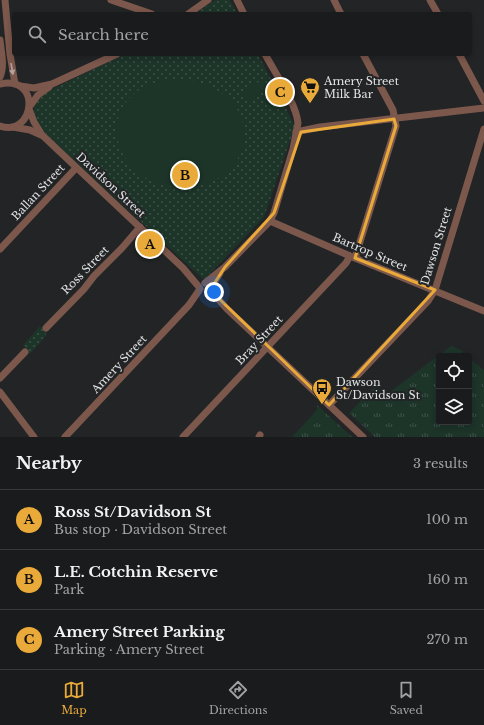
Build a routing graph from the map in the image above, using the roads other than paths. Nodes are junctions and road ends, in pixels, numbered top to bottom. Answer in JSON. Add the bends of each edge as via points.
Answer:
{"nodes":[{"id":1,"x":5,"y":0,"type":"edge"},
{"id":2,"x":111,"y":0,"type":"edge"},
{"id":3,"x":208,"y":0,"type":"edge"},
{"id":4,"x":237,"y":0,"type":"edge"},
{"id":5,"x":334,"y":0,"type":"edge"},
{"id":6,"x":430,"y":0,"type":"edge"},
{"id":7,"x":146,"y":12,"type":"edge"},
{"id":8,"x":191,"y":12,"type":"edge"},
{"id":9,"x":243,"y":12,"type":"edge"},
{"id":10,"x":340,"y":12,"type":"edge"},
{"id":11,"x":437,"y":12,"type":"edge"},
{"id":12,"x":3,"y":17,"type":"edge"},
{"id":13,"x":0,"y":40,"type":"edge"},
{"id":14,"x":113,"y":56,"type":"edge"},
{"id":15,"x":266,"y":56,"type":"edge"},
{"id":16,"x":364,"y":56,"type":"edge"},
{"id":17,"x":460,"y":56,"type":"edge"},
{"id":18,"x":0,"y":77,"type":"edge"},
{"id":19,"x":0,"y":84,"type":"edge"},
{"id":20,"x":52,"y":84,"type":"junction"},
{"id":21,"x":18,"y":85,"type":"junction"},
{"id":22,"x":484,"y":101,"type":"edge"},
{"id":23,"x":29,"y":108,"type":"junction"},
{"id":24,"x":484,"y":108,"type":"edge"},
{"id":25,"x":394,"y":119,"type":"junction"},
{"id":26,"x":1,"y":127,"type":"edge"},
{"id":27,"x":12,"y":127,"type":"junction"},
{"id":28,"x":299,"y":128,"type":"junction"},
{"id":29,"x":484,"y":128,"type":"edge"},
{"id":30,"x":42,"y":135,"type":"junction"},
{"id":31,"x":76,"y":168,"type":"junction"},
{"id":32,"x":270,"y":220,"type":"junction"},
{"id":33,"x":140,"y":227,"type":"junction"},
{"id":34,"x":0,"y":249,"type":"edge"},
{"id":35,"x":352,"y":257,"type":"junction"},
{"id":36,"x":205,"y":288,"type":"junction"},
{"id":37,"x":435,"y":290,"type":"junction"},
{"id":38,"x":484,"y":311,"type":"edge"},
{"id":39,"x":46,"y":328,"type":"dead end"},
{"id":40,"x":267,"y":347,"type":"junction"},
{"id":41,"x":25,"y":352,"type":"dead end"},
{"id":42,"x":0,"y":378,"type":"edge"},
{"id":43,"x":0,"y":392,"type":"edge"},
{"id":44,"x":329,"y":405,"type":"junction"},
{"id":45,"x":34,"y":437,"type":"edge"},
{"id":46,"x":65,"y":437,"type":"edge"},
{"id":47,"x":183,"y":437,"type":"edge"},
{"id":48,"x":363,"y":437,"type":"edge"}],
"edges":[{"from":1,"to":12,"type":"street","name":"Davidson Street"},
{"from":2,"to":7,"type":"street"},
{"from":3,"to":8,"type":"street"},
{"from":4,"to":9,"type":"street"},
{"from":5,"to":10,"type":"street"},
{"from":6,"to":11,"type":"street"},
{"from":12,"to":21,"type":"street","name":"Davidson Street","one_way":true},
{"from":13,"to":18,"type":"street"},
{"from":14,"to":20,"type":"street"},
{"from":15,"to":28,"type":"street","name":"Amery Street","via":[[293,106]]},
{"from":16,"to":25,"type":"street","name":"Bray Street","via":[[392,110]]},
{"from":17,"to":22,"type":"street"},
{"from":19,"to":21,"type":"street"},
{"from":20,"to":21,"type":"street","via":[[34,88]]},
{"from":20,"to":23,"type":"street","via":[[38,95]]},
{"from":21,"to":23,"type":"street","name":"Davidson Street","via":[[28,95]]},
{"from":23,"to":27,"type":"street","via":[[23,120]]},
{"from":23,"to":30,"type":"street","name":"Davidson Street"},
{"from":24,"to":25,"type":"street"},
{"from":25,"to":28,"type":"street"},
{"from":25,"to":35,"type":"street","name":"Bray Street","via":[[396,126]]},
{"from":26,"to":27,"type":"street","name":"Davidson Street"},
{"from":27,"to":30,"type":"street","name":"Davidson Street"},
{"from":28,"to":32,"type":"street","name":"Amery Street","via":[[274,214]]},
{"from":29,"to":37,"type":"street","name":"Dawson Street"},
{"from":30,"to":31,"type":"street","name":"Davidson Street"},
{"from":31,"to":33,"type":"street","name":"Davidson Street"},
{"from":31,"to":34,"type":"street","name":"Ballan Street"},
{"from":32,"to":35,"type":"street","name":"Bartrop Street"},
{"from":32,"to":36,"type":"street","name":"Amery Street"},
{"from":33,"to":36,"type":"street","name":"Davidson Street"},
{"from":33,"to":39,"type":"street","name":"Ross Street"},
{"from":35,"to":37,"type":"street","name":"Bartrop Street"},
{"from":35,"to":40,"type":"street","name":"Bray Street"},
{"from":36,"to":40,"type":"street","name":"Davidson Street"},
{"from":36,"to":46,"type":"street","name":"Amery Street"},
{"from":37,"to":38,"type":"street","name":"Bartrop Street"},
{"from":37,"to":44,"type":"street","name":"Dawson Street","via":[[428,301]]},
{"from":40,"to":44,"type":"street","name":"Davidson Street"},
{"from":40,"to":47,"type":"street","name":"Bray Street"},
{"from":41,"to":42,"type":"street"},
{"from":43,"to":45,"type":"street"},
{"from":44,"to":48,"type":"street","name":"Davidson Street"}]}
